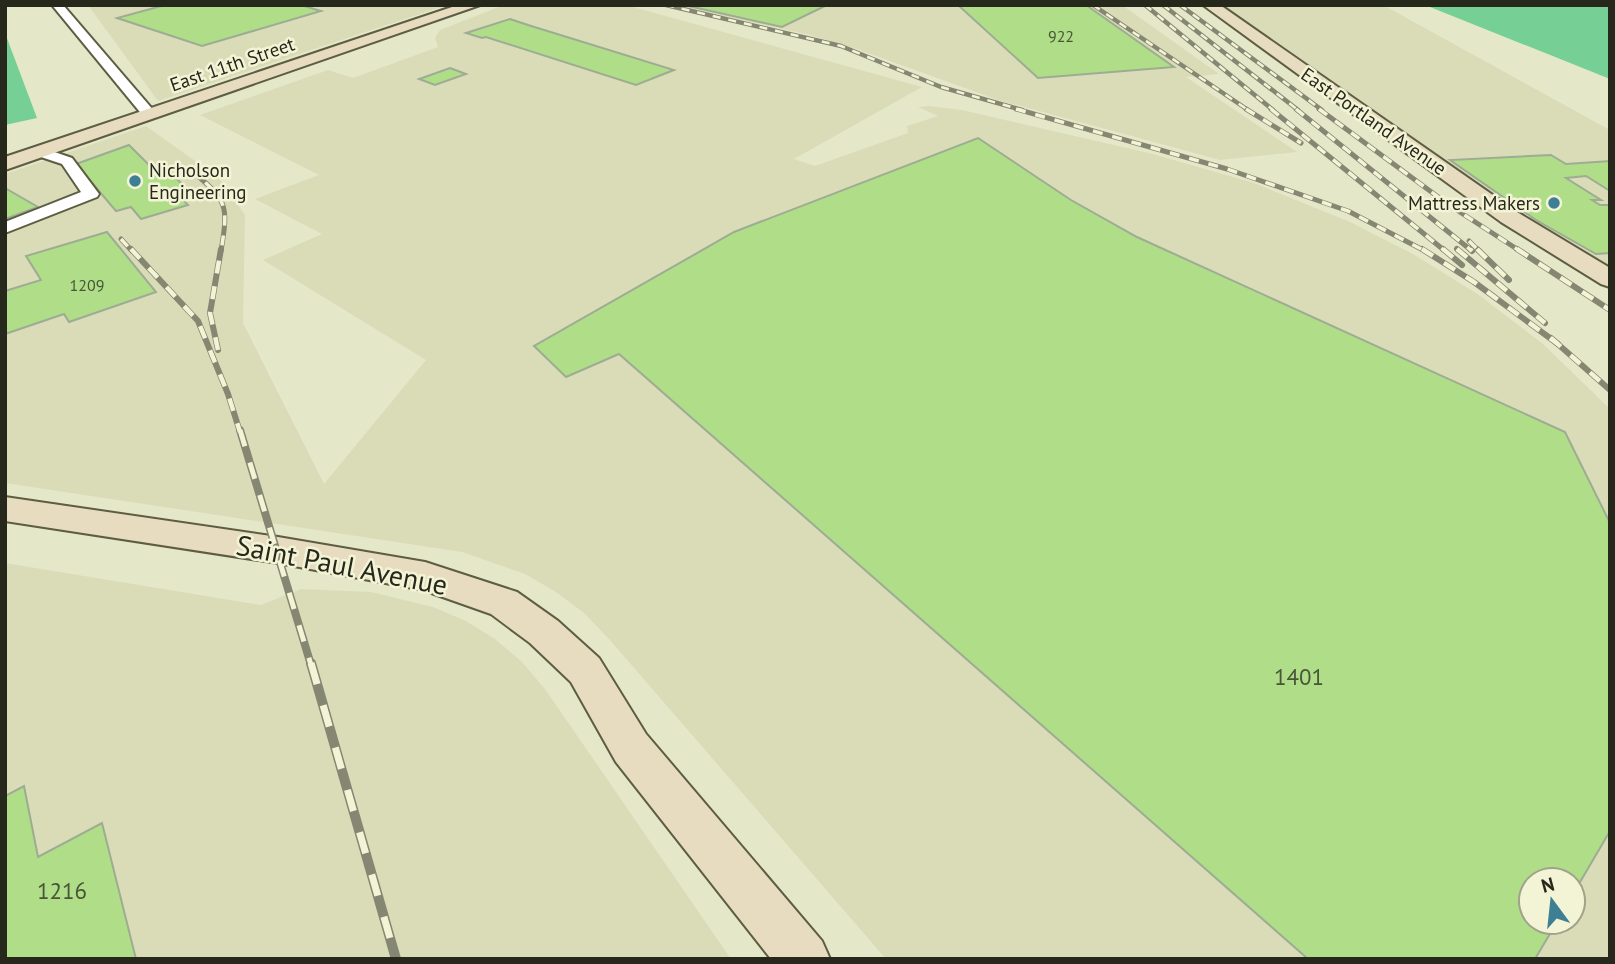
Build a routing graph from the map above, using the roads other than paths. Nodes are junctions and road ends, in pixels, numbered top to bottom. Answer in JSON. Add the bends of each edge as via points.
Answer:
{"nodes":[{"id":1,"x":57,"y":5,"type":"edge"},
{"id":2,"x":473,"y":5,"type":"edge"},
{"id":3,"x":1210,"y":5,"type":"edge"},
{"id":4,"x":149,"y":114,"type":"junction"},
{"id":5,"x":40,"y":152,"type":"junction"},
{"id":6,"x":5,"y":164,"type":"edge"},
{"id":7,"x":5,"y":228,"type":"edge"},
{"id":8,"x":1610,"y":279,"type":"edge"},
{"id":9,"x":5,"y":509,"type":"edge"},
{"id":10,"x":804,"y":959,"type":"edge"}],
"edges":[{"from":1,"to":4,"type":"street"},
{"from":2,"to":4,"type":"street","name":"East 11th Street"},
{"from":3,"to":8,"type":"street","name":"East Portland Avenue","via":[[1497,209]]},
{"from":4,"to":5,"type":"street","name":"East 11th Street"},
{"from":5,"to":6,"type":"street","name":"East 11th Street"},
{"from":5,"to":7,"type":"street","via":[[67,161],[91,194]]},
{"from":9,"to":10,"type":"street","name":"Saint Paul Avenue","via":[[425,576],[504,603],[585,670],[631,748]]}]}
